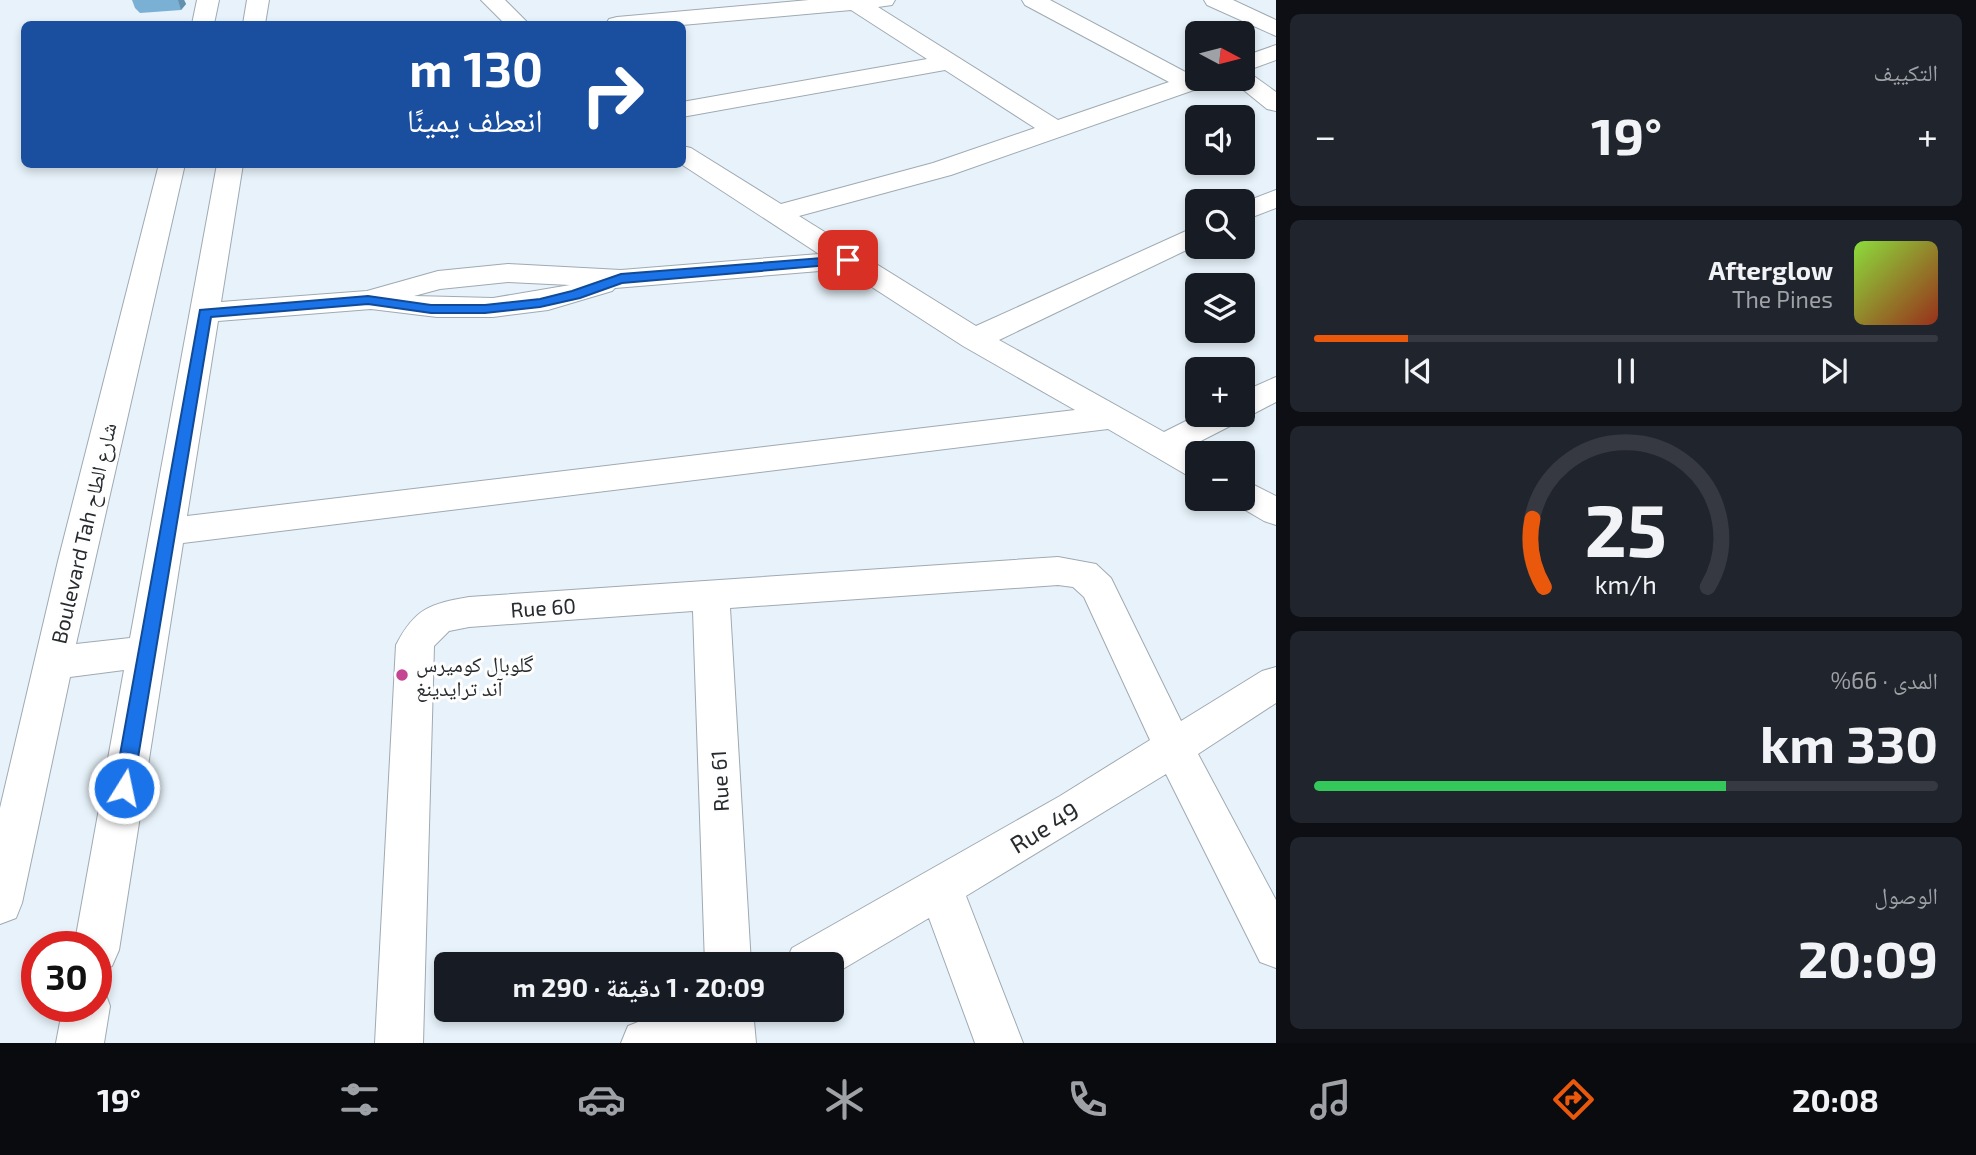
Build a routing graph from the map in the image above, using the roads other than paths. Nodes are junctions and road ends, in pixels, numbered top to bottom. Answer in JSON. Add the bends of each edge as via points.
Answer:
{"nodes":[{"id":1,"x":208,"y":0,"type":"edge"},
{"id":2,"x":258,"y":0,"type":"edge"},
{"id":3,"x":492,"y":0,"type":"edge"},
{"id":4,"x":884,"y":0,"type":"edge"},
{"id":5,"x":1033,"y":0,"type":"edge"},
{"id":6,"x":1215,"y":0,"type":"edge"},
{"id":7,"x":1250,"y":0,"type":"edge"},
{"id":8,"x":853,"y":2,"type":"edge"},
{"id":9,"x":1276,"y":12,"type":"edge"},
{"id":10,"x":204,"y":21,"type":"edge"},
{"id":11,"x":254,"y":21,"type":"edge"},
{"id":12,"x":516,"y":21,"type":"edge"},
{"id":13,"x":649,"y":21,"type":"edge"},
{"id":14,"x":1276,"y":29,"type":"edge"},
{"id":15,"x":1276,"y":52,"type":"edge"},
{"id":16,"x":1255,"y":60,"type":"edge"},
{"id":17,"x":949,"y":62,"type":"junction"},
{"id":18,"x":1185,"y":76,"type":"edge"},
{"id":19,"x":1185,"y":85,"type":"edge"},
{"id":20,"x":1255,"y":89,"type":"edge"},
{"id":21,"x":1276,"y":104,"type":"edge"},
{"id":22,"x":686,"y":109,"type":"edge"},
{"id":23,"x":1057,"y":131,"type":"junction"},
{"id":24,"x":686,"y":157,"type":"edge"},
{"id":25,"x":171,"y":168,"type":"edge"},
{"id":26,"x":229,"y":168,"type":"edge"},
{"id":27,"x":1276,"y":198,"type":"edge"},
{"id":28,"x":1255,"y":207,"type":"edge"},
{"id":29,"x":776,"y":214,"type":"junction"},
{"id":30,"x":1185,"y":239,"type":"edge"},
{"id":31,"x":848,"y":260,"type":"junction"},
{"id":32,"x":205,"y":313,"type":"junction"},
{"id":33,"x":974,"y":339,"type":"junction"},
{"id":34,"x":1276,"y":388,"type":"edge"},
{"id":35,"x":1255,"y":399,"type":"edge"},
{"id":36,"x":1112,"y":417,"type":"junction"},
{"id":37,"x":1201,"y":427,"type":"edge"},
{"id":38,"x":1164,"y":446,"type":"junction"},
{"id":39,"x":1185,"y":458,"type":"edge"},
{"id":40,"x":1255,"y":500,"type":"edge"},
{"id":41,"x":1276,"y":512,"type":"edge"},
{"id":42,"x":167,"y":532,"type":"junction"},
{"id":43,"x":711,"y":597,"type":"junction"},
{"id":44,"x":147,"y":652,"type":"junction"},
{"id":45,"x":53,"y":663,"type":"junction"},
{"id":46,"x":1276,"y":683,"type":"edge"},
{"id":47,"x":1173,"y":747,"type":"junction"},
{"id":48,"x":941,"y":889,"type":"junction"},
{"id":49,"x":0,"y":903,"type":"edge"},
{"id":50,"x":99,"y":931,"type":"edge"},
{"id":51,"x":1276,"y":946,"type":"edge"},
{"id":52,"x":726,"y":952,"type":"edge"},
{"id":53,"x":829,"y":952,"type":"edge"},
{"id":54,"x":84,"y":1022,"type":"edge"},
{"id":55,"x":698,"y":1022,"type":"edge"},
{"id":56,"x":729,"y":1022,"type":"edge"},
{"id":57,"x":80,"y":1043,"type":"edge"},
{"id":58,"x":399,"y":1043,"type":"edge"},
{"id":59,"x":645,"y":1043,"type":"edge"},
{"id":60,"x":732,"y":1043,"type":"edge"},
{"id":61,"x":999,"y":1043,"type":"edge"}],
"edges":[{"from":1,"to":10,"type":"street"},
{"from":2,"to":11,"type":"street"},
{"from":3,"to":12,"type":"street"},
{"from":4,"to":8,"type":"street"},
{"from":5,"to":18,"type":"street"},
{"from":6,"to":14,"type":"street"},
{"from":7,"to":9,"type":"street"},
{"from":8,"to":13,"type":"street"},
{"from":8,"to":17,"type":"street"},
{"from":15,"to":16,"type":"street"},
{"from":17,"to":22,"type":"street"},
{"from":17,"to":23,"type":"street"},
{"from":19,"to":23,"type":"street"},
{"from":20,"to":21,"type":"street"},
{"from":23,"to":29,"type":"street","via":[[942,169]]},
{"from":24,"to":29,"type":"street"},
{"from":25,"to":45,"type":"street","name":"Boulevard Tah شارع الطاح"},
{"from":26,"to":32,"type":"street"},
{"from":27,"to":28,"type":"street"},
{"from":29,"to":31,"type":"street"},
{"from":30,"to":33,"type":"street"},
{"from":31,"to":32,"type":"street","via":[[621,279],[540,303],[485,309],[431,309],[368,300]]},
{"from":31,"to":33,"type":"street"},
{"from":32,"to":42,"type":"street"},
{"from":33,"to":36,"type":"street"},
{"from":34,"to":35,"type":"street"},
{"from":36,"to":38,"type":"street"},
{"from":36,"to":42,"type":"street"},
{"from":37,"to":38,"type":"street"},
{"from":38,"to":39,"type":"street"},
{"from":40,"to":41,"type":"street"},
{"from":42,"to":44,"type":"street"},
{"from":43,"to":47,"type":"street","name":"Rue 60","via":[[1058,571],[1083,574],[1098,588]]},
{"from":43,"to":52,"type":"street","name":"Rue 61"},
{"from":43,"to":58,"type":"street","name":"Rue 60","via":[[469,612],[424,626],[415,645]]},
{"from":44,"to":45,"type":"street"},
{"from":44,"to":50,"type":"street"},
{"from":45,"to":49,"type":"street","name":"Boulevard Tah شارع الطاح"},
{"from":46,"to":47,"type":"street","name":"Rue 49"},
{"from":47,"to":48,"type":"street","name":"Rue 49"},
{"from":47,"to":51,"type":"street"},
{"from":48,"to":53,"type":"street","name":"Rue 49"},
{"from":48,"to":61,"type":"street"},
{"from":54,"to":57,"type":"street"},
{"from":55,"to":59,"type":"street"},
{"from":56,"to":60,"type":"street"}]}
